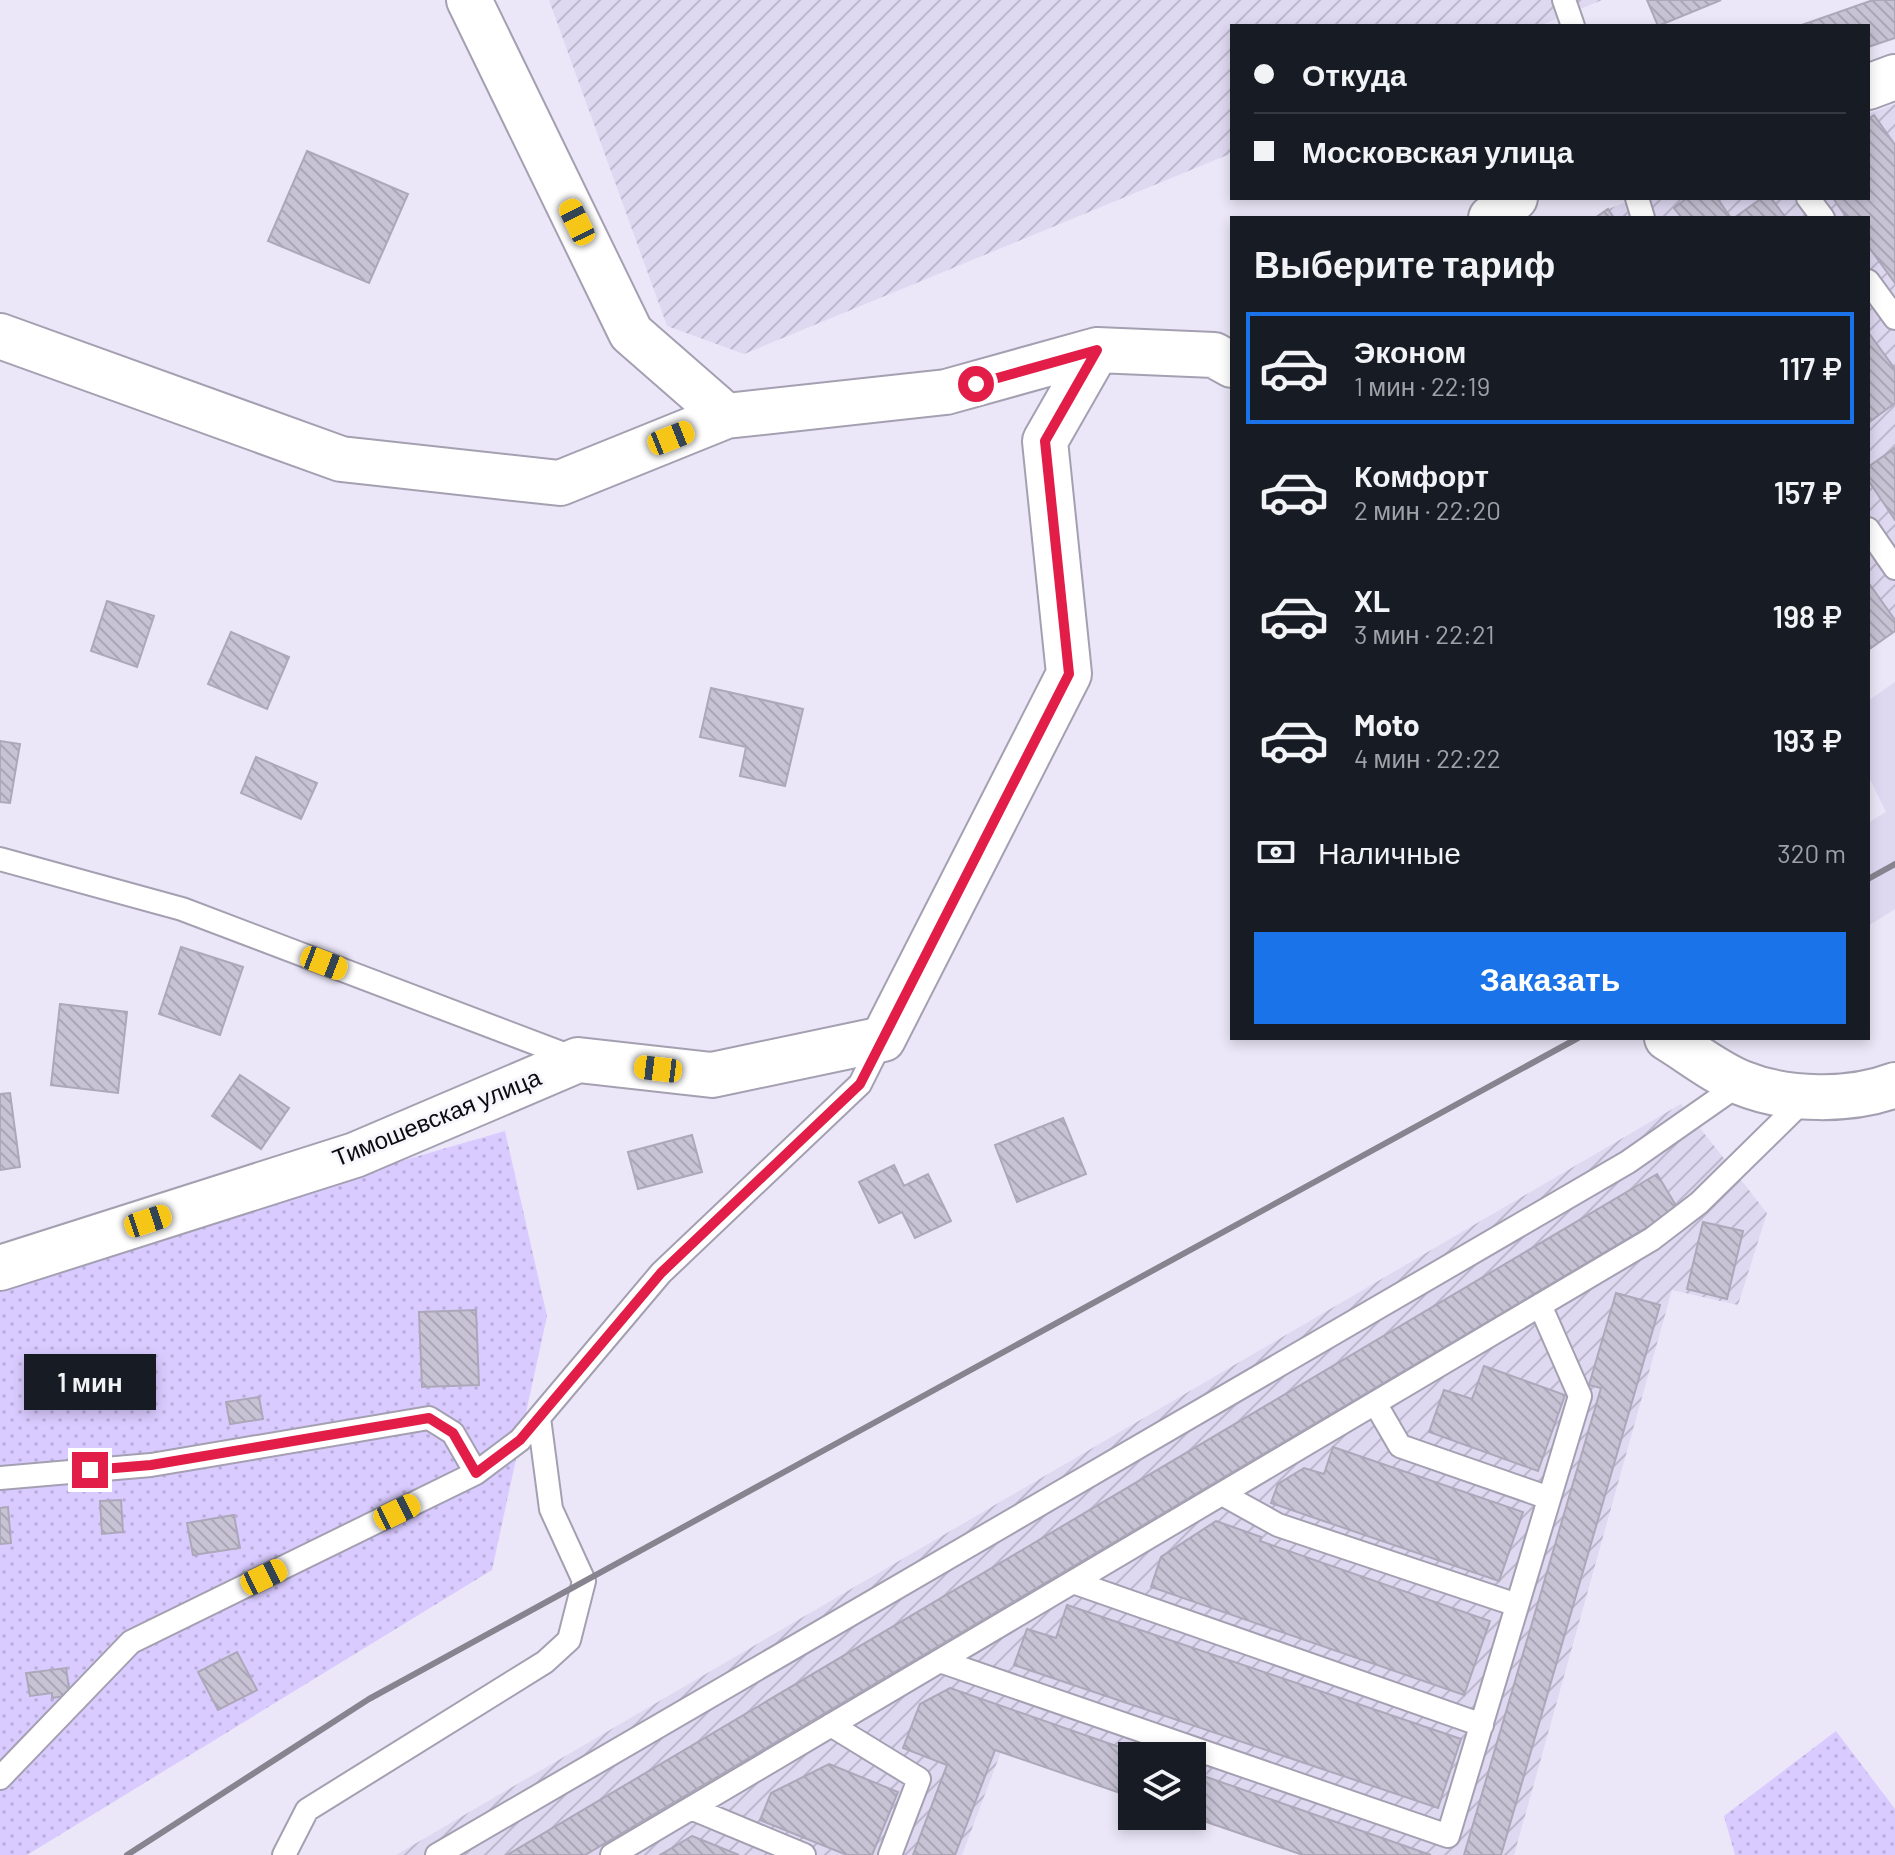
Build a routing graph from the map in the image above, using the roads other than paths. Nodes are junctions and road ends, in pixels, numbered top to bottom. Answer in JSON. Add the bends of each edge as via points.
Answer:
{"nodes":[{"id":1,"x":469,"y":0,"type":"edge"},
{"id":2,"x":1564,"y":0,"type":"edge"},
{"id":3,"x":1572,"y":24,"type":"edge"},
{"id":4,"x":1513,"y":200,"type":"edge"},
{"id":5,"x":1493,"y":216,"type":"edge"},
{"id":6,"x":1870,"y":284,"type":"edge"},
{"id":7,"x":1895,"y":318,"type":"edge"},
{"id":8,"x":0,"y":336,"type":"edge"},
{"id":9,"x":1097,"y":350,"type":"junction"},
{"id":10,"x":1230,"y":364,"type":"edge"},
{"id":11,"x":726,"y":416,"type":"junction"},
{"id":12,"x":1870,"y":532,"type":"edge"},
{"id":13,"x":1895,"y":568,"type":"edge"},
{"id":14,"x":0,"y":859,"type":"edge"},
{"id":15,"x":883,"y":1039,"type":"junction"},
{"id":16,"x":1670,"y":1040,"type":"edge"},
{"id":17,"x":578,"y":1060,"type":"junction"},
{"id":18,"x":1741,"y":1083,"type":"junction"},
{"id":19,"x":1895,"y":1085,"type":"edge"},
{"id":20,"x":1806,"y":1098,"type":"junction"},
{"id":21,"x":0,"y":1268,"type":"edge"},
{"id":22,"x":1540,"y":1305,"type":"junction"},
{"id":23,"x":1375,"y":1403,"type":"junction"},
{"id":24,"x":539,"y":1418,"type":"junction"},
{"id":25,"x":476,"y":1473,"type":"junction"},
{"id":26,"x":0,"y":1478,"type":"edge"},
{"id":27,"x":1222,"y":1494,"type":"junction"},
{"id":28,"x":1549,"y":1498,"type":"junction"},
{"id":29,"x":1073,"y":1582,"type":"junction"},
{"id":30,"x":1517,"y":1605,"type":"junction"},
{"id":31,"x":940,"y":1661,"type":"junction"},
{"id":32,"x":831,"y":1725,"type":"junction"},
{"id":33,"x":1482,"y":1725,"type":"junction"},
{"id":34,"x":0,"y":1778,"type":"edge"},
{"id":35,"x":691,"y":1808,"type":"junction"},
{"id":36,"x":284,"y":1855,"type":"edge"},
{"id":37,"x":437,"y":1855,"type":"edge"},
{"id":38,"x":612,"y":1855,"type":"edge"},
{"id":39,"x":804,"y":1855,"type":"edge"},
{"id":40,"x":890,"y":1855,"type":"edge"}],
"edges":[{"from":1,"to":11,"type":"street","via":[[631,333]]},
{"from":2,"to":3,"type":"lane"},
{"from":4,"to":5,"type":"street"},
{"from":6,"to":7,"type":"lane"},
{"from":8,"to":11,"type":"street","via":[[341,459],[544,482],[560,483]]},
{"from":9,"to":10,"type":"street","via":[[1214,355]]},
{"from":9,"to":11,"type":"street","via":[[946,392]]},
{"from":9,"to":15,"type":"street","via":[[1045,441],[1069,674]]},
{"from":12,"to":13,"type":"lane"},
{"from":14,"to":17,"type":"lane","via":[[182,909]]},
{"from":15,"to":17,"type":"street","name":"Тимошевская улица","via":[[712,1075]]},
{"from":15,"to":24,"type":"lane","via":[[860,1084],[661,1273]]},
{"from":16,"to":18,"type":"street"},
{"from":17,"to":21,"type":"street","name":"Тимошевская улица","via":[[355,1155]]},
{"from":18,"to":20,"type":"street"},
{"from":18,"to":37,"type":"lane","via":[[1628,1162]]},
{"from":19,"to":20,"type":"street","via":[[1876,1093]]},
{"from":20,"to":22,"type":"lane","via":[[1699,1203],[1652,1239]]},
{"from":22,"to":23,"type":"lane"},
{"from":22,"to":28,"type":"lane","via":[[1580,1396]]},
{"from":23,"to":27,"type":"lane"},
{"from":23,"to":28,"type":"lane","via":[[1400,1446]]},
{"from":24,"to":25,"type":"lane","via":[[520,1440]]},
{"from":24,"to":36,"type":"lane","via":[[551,1509],[584,1581],[569,1640],[545,1662],[307,1810]]},
{"from":25,"to":26,"type":"lane","via":[[453,1433],[429,1418],[151,1465]]},
{"from":25,"to":34,"type":"lane","via":[[131,1642]]},
{"from":27,"to":29,"type":"lane"},
{"from":27,"to":30,"type":"lane","via":[[1278,1525]]},
{"from":28,"to":30,"type":"lane"},
{"from":29,"to":31,"type":"lane"},
{"from":29,"to":33,"type":"lane"},
{"from":30,"to":33,"type":"lane"},
{"from":31,"to":32,"type":"lane"},
{"from":31,"to":33,"type":"lane","via":[[1448,1836]]},
{"from":32,"to":35,"type":"lane"},
{"from":32,"to":40,"type":"lane","via":[[919,1779]]},
{"from":35,"to":38,"type":"lane"},
{"from":35,"to":39,"type":"lane"}]}
